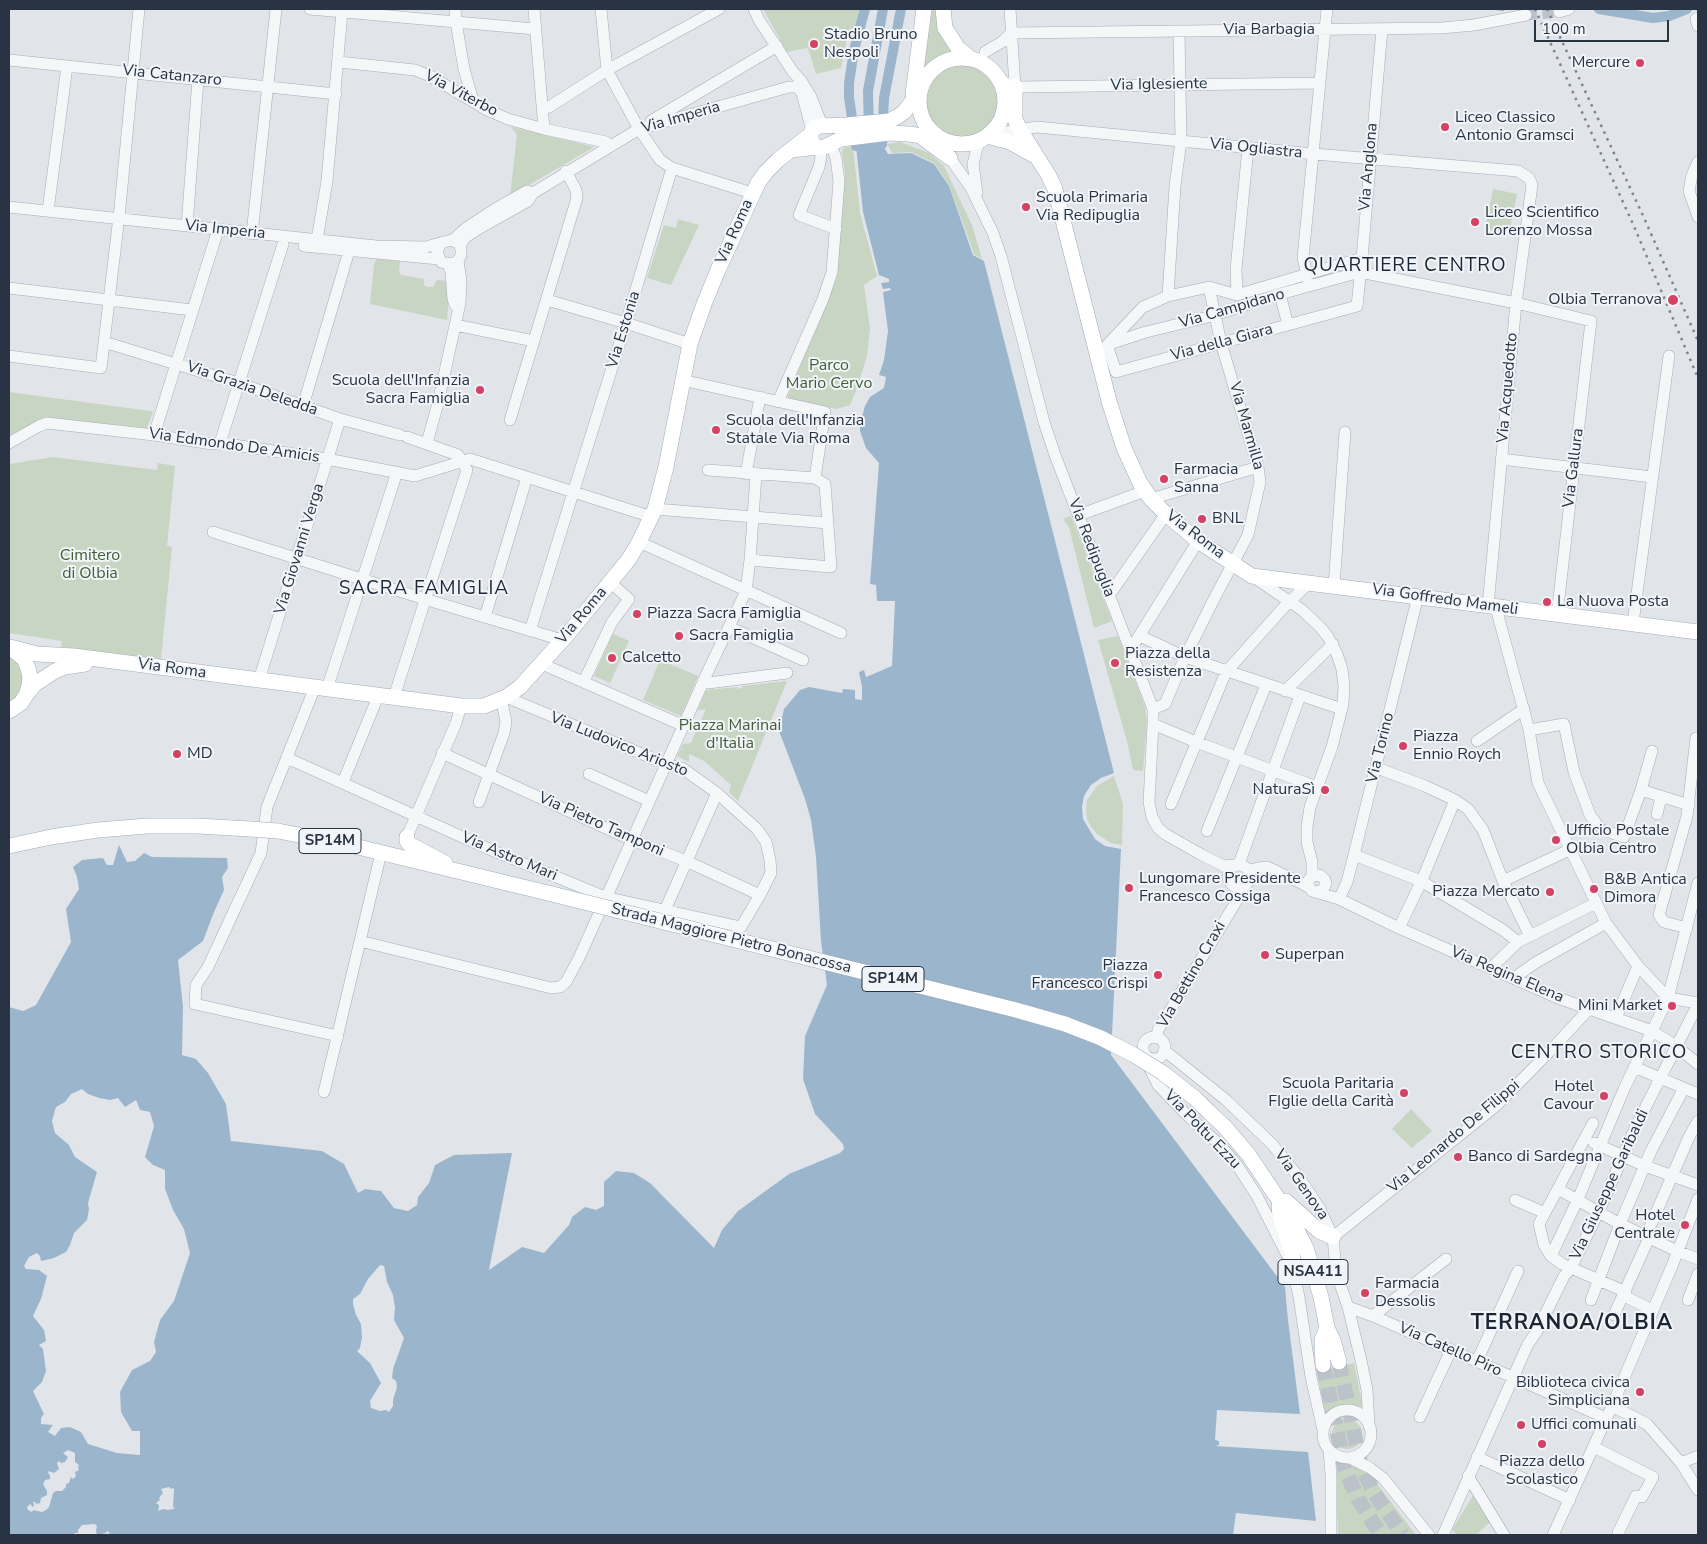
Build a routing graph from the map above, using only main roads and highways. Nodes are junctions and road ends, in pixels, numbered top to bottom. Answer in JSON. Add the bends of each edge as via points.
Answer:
{"nodes":[{"id":1,"x":924,"y":9,"type":"edge"},
{"id":2,"x":943,"y":9,"type":"edge"},
{"id":3,"x":958,"y":48,"type":"junction"},
{"id":4,"x":971,"y":59,"type":"junction"},
{"id":5,"x":916,"y":91,"type":"junction"},
{"id":6,"x":1010,"y":92,"type":"junction"},
{"id":7,"x":889,"y":127,"type":"junction"},
{"id":8,"x":922,"y":137,"type":"junction"},
{"id":9,"x":942,"y":139,"type":"junction"},
{"id":10,"x":985,"y":141,"type":"junction"},
{"id":11,"x":950,"y":158,"type":"road end"},
{"id":12,"x":1038,"y":158,"type":"junction"},
{"id":13,"x":1252,"y":576,"type":"joint"},
{"id":14,"x":1698,"y":632,"type":"edge"},
{"id":15,"x":9,"y":647,"type":"edge"},
{"id":16,"x":103,"y":661,"type":"junction"},
{"id":17,"x":26,"y":695,"type":"junction"},
{"id":18,"x":9,"y":711,"type":"edge"},
{"id":19,"x":407,"y":837,"type":"road end"},
{"id":20,"x":9,"y":846,"type":"edge"},
{"id":21,"x":466,"y":874,"type":"junction"},
{"id":22,"x":1278,"y":1197,"type":"junction"},
{"id":23,"x":1333,"y":1237,"type":"road end"},
{"id":24,"x":1296,"y":1276,"type":"road end"},
{"id":25,"x":1327,"y":1328,"type":"junction"},
{"id":26,"x":1339,"y":1362,"type":"tunnel mouth"},
{"id":27,"x":1324,"y":1365,"type":"tunnel mouth"}],
"edges":[{"from":1,"to":5,"type":"main road"},
{"from":2,"to":3,"type":"main road","via":[[945,28]]},
{"from":3,"to":4,"type":"main road"},
{"from":3,"to":4,"type":"main road","via":[[985,52]]},
{"from":4,"to":5,"type":"main road","via":[[955,59],[939,65]]},
{"from":4,"to":6,"type":"main road","via":[[992,71]]},
{"from":5,"to":7,"type":"main road","via":[[904,112]]},
{"from":5,"to":9,"type":"main road","via":[[923,119]]},
{"from":6,"to":10,"type":"main road","via":[[999,123]]},
{"from":6,"to":12,"type":"main road","name":"Via Roma","via":[[1018,123]]},
{"from":7,"to":8,"type":"main road","name":"Via Roma"},
{"from":7,"to":16,"type":"main road","name":"Via Roma","via":[[819,136],[789,150],[766,172],[752,193],[715,276],[690,344],[666,468],[653,513],[629,559],[520,687],[484,706],[461,706]]},
{"from":8,"to":9,"type":"main road","name":"Via Roma"},
{"from":8,"to":11,"type":"main road"},
{"from":9,"to":10,"type":"main road","via":[[960,144]]},
{"from":10,"to":12,"type":"main road","via":[[1010,142]]},
{"from":12,"to":13,"type":"main road","name":"Via Roma","via":[[1054,189],[1101,346],[1115,426],[1134,471],[1148,495],[1166,514]]},
{"from":13,"to":14,"type":"main road","name":"Via Goffredo Mameli"},
{"from":15,"to":16,"type":"main road","via":[[37,654]]},
{"from":15,"to":17,"type":"main road","via":[[18,652],[28,668],[30,677]]},
{"from":16,"to":17,"type":"main road","via":[[65,667],[35,684]]},
{"from":17,"to":18,"type":"main road"},
{"from":19,"to":21,"type":"main road","via":[[410,844]]},
{"from":20,"to":21,"type":"main road","name":"Strada Maggiore Pietro Bonacossa","number":"SP14M","bridge":true,"via":[[98,830],[147,826],[250,829],[344,844]]},
{"from":21,"to":22,"type":"main road","name":"Strada Maggiore Pietro Bonacossa","number":"SP14M","bridge":true,"via":[[1016,1010],[1101,1038],[1163,1073],[1196,1099],[1242,1147]]},
{"from":22,"to":23,"type":"main road","via":[[1290,1203],[1319,1231]]},
{"from":22,"to":24,"type":"main road"},
{"from":22,"to":25,"type":"main road","name":"Strada Maggiore Pietro Bonacossa","number":"NSA411","via":[[1306,1248]]},
{"from":25,"to":26,"type":"main road","name":"Strada Maggiore Pietro Bonacossa","number":"NSA411"},
{"from":25,"to":27,"type":"main road","name":"Strada Maggiore Pietro Bonacossa","number":"NSA411","via":[[1322,1340]]}]}
